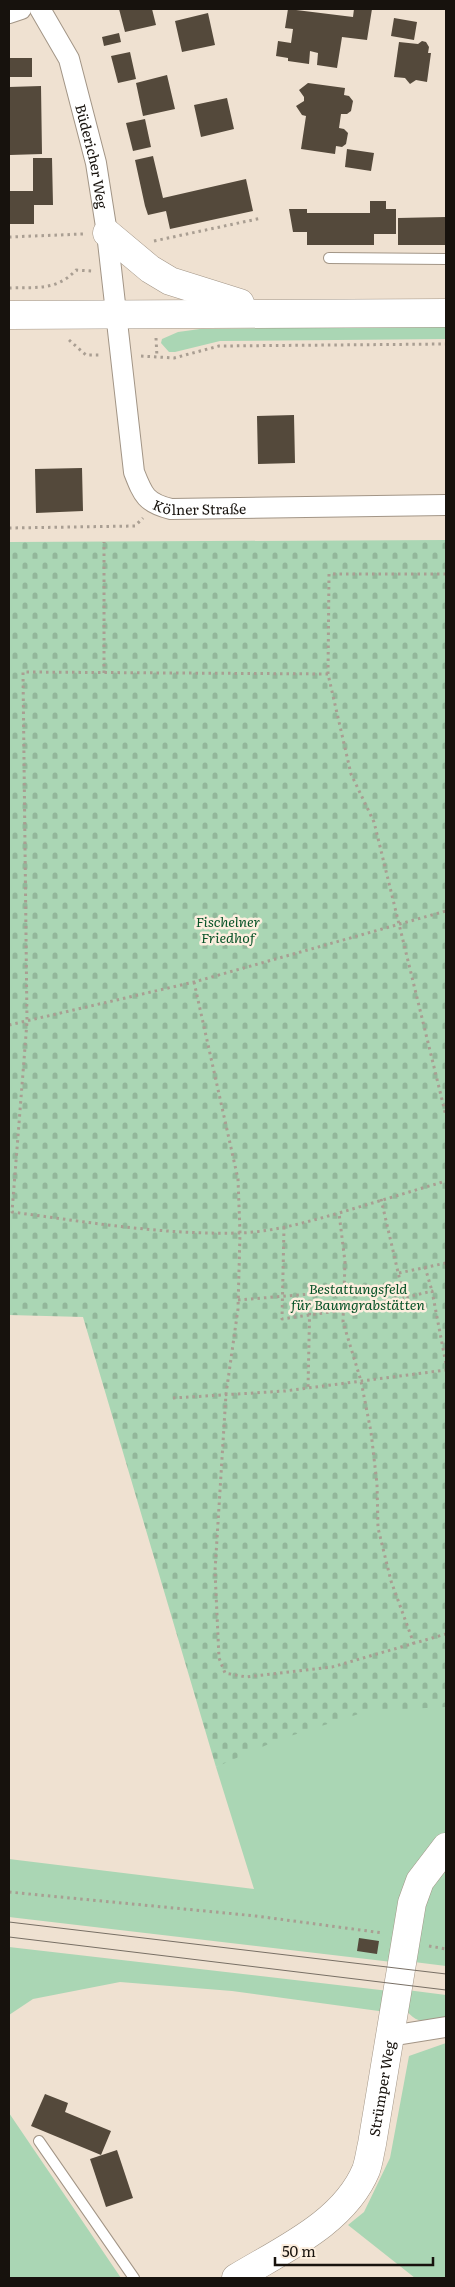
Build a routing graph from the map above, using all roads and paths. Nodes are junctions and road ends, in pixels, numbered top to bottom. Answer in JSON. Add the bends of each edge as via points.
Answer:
{"nodes":[{"id":1,"x":21,"y":9,"type":"edge"},
{"id":2,"x":40,"y":9,"type":"edge"},
{"id":3,"x":9,"y":12,"type":"edge"},
{"id":4,"x":262,"y":218,"type":"dead end"},
{"id":5,"x":107,"y":233,"type":"junction"},
{"id":6,"x":9,"y":237,"type":"edge"},
{"id":7,"x":149,"y":240,"type":"dead end"},
{"id":8,"x":328,"y":258,"type":"dead end"},
{"id":9,"x":446,"y":259,"type":"edge"},
{"id":10,"x":111,"y":273,"type":"junction"},
{"id":11,"x":9,"y":288,"type":"edge"},
{"id":12,"x":271,"y":312,"type":"junction"},
{"id":13,"x":116,"y":313,"type":"junction"},
{"id":14,"x":446,"y":313,"type":"edge"},
{"id":15,"x":9,"y":315,"type":"edge"},
{"id":16,"x":446,"y":344,"type":"edge"},
{"id":17,"x":121,"y":354,"type":"junction"},
{"id":18,"x":156,"y":505,"type":"junction"},
{"id":19,"x":446,"y":505,"type":"edge"},
{"id":20,"x":9,"y":528,"type":"edge"},
{"id":21,"x":104,"y":542,"type":"dead end"},
{"id":22,"x":446,"y":574,"type":"edge"},
{"id":23,"x":104,"y":673,"type":"junction"},
{"id":24,"x":328,"y":674,"type":"junction"},
{"id":25,"x":446,"y":911,"type":"edge"},
{"id":26,"x":400,"y":924,"type":"junction"},
{"id":27,"x":194,"y":982,"type":"junction"},
{"id":28,"x":27,"y":1022,"type":"junction"},
{"id":29,"x":9,"y":1026,"type":"edge"},
{"id":30,"x":446,"y":1116,"type":"edge"},
{"id":31,"x":446,"y":1181,"type":"edge"},
{"id":32,"x":381,"y":1199,"type":"junction"},
{"id":33,"x":339,"y":1213,"type":"junction"},
{"id":34,"x":284,"y":1226,"type":"junction"},
{"id":35,"x":240,"y":1233,"type":"junction"},
{"id":36,"x":446,"y":1263,"type":"edge"},
{"id":37,"x":425,"y":1267,"type":"junction"},
{"id":38,"x":399,"y":1273,"type":"junction"},
{"id":39,"x":432,"y":1291,"type":"junction"},
{"id":40,"x":282,"y":1296,"type":"junction"},
{"id":41,"x":404,"y":1298,"type":"junction"},
{"id":42,"x":238,"y":1300,"type":"junction"},
{"id":43,"x":344,"y":1310,"type":"junction"},
{"id":44,"x":310,"y":1315,"type":"junction"},
{"id":45,"x":446,"y":1364,"type":"edge"},
{"id":46,"x":446,"y":1370,"type":"edge"},
{"id":47,"x":361,"y":1381,"type":"junction"},
{"id":48,"x":308,"y":1388,"type":"junction"},
{"id":49,"x":226,"y":1394,"type":"junction"},
{"id":50,"x":173,"y":1398,"type":"dead end"},
{"id":51,"x":446,"y":1634,"type":"edge"},
{"id":52,"x":414,"y":1644,"type":"junction"},
{"id":53,"x":446,"y":1847,"type":"edge"},
{"id":54,"x":9,"y":1892,"type":"edge"},
{"id":55,"x":407,"y":1936,"type":"junction"},
{"id":56,"x":446,"y":2027,"type":"edge"},
{"id":57,"x":390,"y":2036,"type":"junction"},
{"id":58,"x":39,"y":2141,"type":"dead end"},
{"id":59,"x":134,"y":2278,"type":"edge"},
{"id":60,"x":236,"y":2278,"type":"edge"}],
"edges":[{"from":1,"to":3,"type":"street"},
{"from":2,"to":5,"type":"street","name":"Büdericher Weg","via":[[70,59],[96,164]]},
{"from":4,"to":7,"type":"path","via":[[157,241]]},
{"from":5,"to":6,"type":"path"},
{"from":5,"to":10,"type":"street","name":"Büdericher Weg"},
{"from":5,"to":12,"type":"main road","via":[[150,269],[170,281]]},
{"from":8,"to":9,"type":"lane"},
{"from":10,"to":11,"type":"path","via":[[76,270],[67,280],[48,287]]},
{"from":10,"to":13,"type":"street","name":"Büdericher Weg"},
{"from":12,"to":13,"type":"main road"},
{"from":12,"to":14,"type":"main road"},
{"from":13,"to":15,"type":"main road"},
{"from":13,"to":17,"type":"street","name":"Kölner Straße"},
{"from":16,"to":17,"type":"path","via":[[219,346],[174,358]]},
{"from":17,"to":18,"type":"street","name":"Kölner Straße","via":[[134,472],[142,494]]},
{"from":18,"to":19,"type":"street","name":"Kölner Straße","via":[[171,508]]},
{"from":18,"to":20,"type":"path","via":[[134,526]]},
{"from":21,"to":23,"type":"path"},
{"from":22,"to":24,"type":"path","via":[[329,574]]},
{"from":23,"to":24,"type":"path"},
{"from":23,"to":28,"type":"path","via":[[23,672]]},
{"from":24,"to":26,"type":"path","via":[[351,774],[374,822]]},
{"from":25,"to":26,"type":"path"},
{"from":26,"to":27,"type":"path"},
{"from":26,"to":30,"type":"path"},
{"from":27,"to":28,"type":"path"},
{"from":27,"to":35,"type":"path","via":[[238,1179]]},
{"from":28,"to":29,"type":"path"},
{"from":28,"to":35,"type":"path","via":[[12,1212],[165,1231]]},
{"from":31,"to":32,"type":"path"},
{"from":32,"to":33,"type":"path"},
{"from":32,"to":38,"type":"path"},
{"from":33,"to":34,"type":"path"},
{"from":33,"to":43,"type":"path","via":[[345,1262]]},
{"from":34,"to":35,"type":"path"},
{"from":34,"to":40,"type":"path"},
{"from":35,"to":42,"type":"path"},
{"from":36,"to":37,"type":"path"},
{"from":37,"to":38,"type":"path"},
{"from":37,"to":39,"type":"path"},
{"from":38,"to":41,"type":"path"},
{"from":39,"to":41,"type":"path"},
{"from":39,"to":45,"type":"path"},
{"from":40,"to":42,"type":"path"},
{"from":40,"to":44,"type":"path","via":[[310,1294]]},
{"from":40,"to":44,"type":"path","via":[[282,1319]]},
{"from":41,"to":43,"type":"path"},
{"from":42,"to":49,"type":"path"},
{"from":43,"to":44,"type":"path"},
{"from":43,"to":47,"type":"path","via":[[343,1322]]},
{"from":44,"to":48,"type":"path"},
{"from":46,"to":47,"type":"path"},
{"from":47,"to":48,"type":"path"},
{"from":47,"to":52,"type":"path","via":[[377,1484],[378,1528],[391,1581]]},
{"from":48,"to":49,"type":"path"},
{"from":49,"to":50,"type":"path"},
{"from":49,"to":52,"type":"path","via":[[215,1571],[220,1658],[225,1673],[246,1677],[332,1667]]},
{"from":51,"to":52,"type":"path"},
{"from":53,"to":55,"type":"main road","name":"Strümper Weg","via":[[420,1880],[412,1903]]},
{"from":54,"to":55,"type":"path","via":[[256,1916]]},
{"from":55,"to":57,"type":"main road","name":"Strümper Weg"},
{"from":56,"to":57,"type":"street"},
{"from":57,"to":60,"type":"main road","name":"Strümper Weg","via":[[372,2144],[366,2169],[356,2188],[343,2206],[310,2232]]},
{"from":58,"to":59,"type":"lane"}]}
